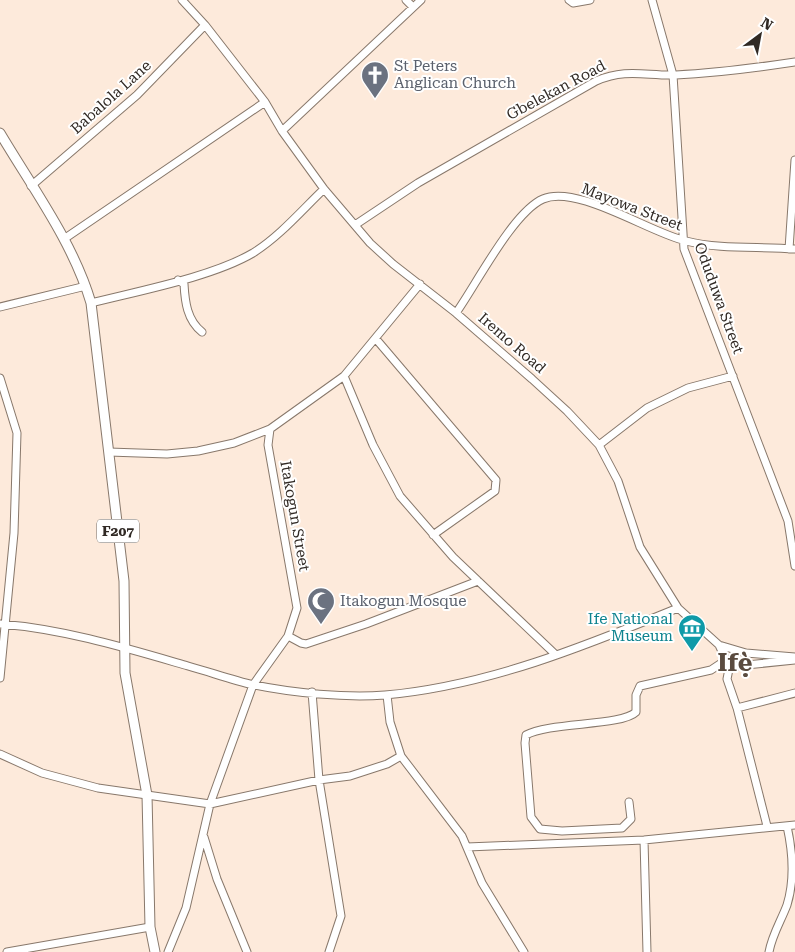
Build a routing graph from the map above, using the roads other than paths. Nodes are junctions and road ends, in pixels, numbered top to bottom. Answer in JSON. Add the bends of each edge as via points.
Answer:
{"nodes":[{"id":1,"x":182,"y":0,"type":"edge"},
{"id":2,"x":406,"y":0,"type":"edge"},
{"id":3,"x":421,"y":0,"type":"edge"},
{"id":4,"x":569,"y":0,"type":"edge"},
{"id":5,"x":590,"y":0,"type":"edge"},
{"id":6,"x":652,"y":0,"type":"edge"},
{"id":7,"x":413,"y":7,"type":"junction"},
{"id":8,"x":205,"y":25,"type":"junction"},
{"id":9,"x":795,"y":62,"type":"edge"},
{"id":10,"x":673,"y":75,"type":"junction"},
{"id":11,"x":265,"y":102,"type":"junction"},
{"id":12,"x":282,"y":131,"type":"junction"},
{"id":13,"x":0,"y":133,"type":"edge"},
{"id":14,"x":795,"y":160,"type":"edge"},
{"id":15,"x":31,"y":186,"type":"junction"},
{"id":16,"x":324,"y":189,"type":"junction"},
{"id":17,"x":355,"y":224,"type":"junction"},
{"id":18,"x":64,"y":240,"type":"junction"},
{"id":19,"x":684,"y":241,"type":"junction"},
{"id":20,"x":792,"y":249,"type":"edge"},
{"id":21,"x":178,"y":280,"type":"junction"},
{"id":22,"x":420,"y":284,"type":"junction"},
{"id":23,"x":86,"y":286,"type":"junction"},
{"id":24,"x":91,"y":303,"type":"junction"},
{"id":25,"x":0,"y":307,"type":"edge"},
{"id":26,"x":456,"y":313,"type":"junction"},
{"id":27,"x":202,"y":332,"type":"dead end"},
{"id":28,"x":376,"y":339,"type":"junction"},
{"id":29,"x":344,"y":376,"type":"junction"},
{"id":30,"x":733,"y":376,"type":"junction"},
{"id":31,"x":0,"y":378,"type":"edge"},
{"id":32,"x":270,"y":430,"type":"junction"},
{"id":33,"x":599,"y":445,"type":"junction"},
{"id":34,"x":109,"y":452,"type":"junction"},
{"id":35,"x":433,"y":535,"type":"junction"},
{"id":36,"x":795,"y":566,"type":"edge"},
{"id":37,"x":478,"y":581,"type":"junction"},
{"id":38,"x":678,"y":608,"type":"junction"},
{"id":39,"x":3,"y":624,"type":"edge"},
{"id":40,"x":288,"y":636,"type":"junction"},
{"id":41,"x":719,"y":645,"type":"junction"},
{"id":42,"x":123,"y":647,"type":"junction"},
{"id":43,"x":746,"y":653,"type":"junction"},
{"id":44,"x":556,"y":655,"type":"junction"},
{"id":45,"x":795,"y":658,"type":"edge"},
{"id":46,"x":728,"y":662,"type":"junction"},
{"id":47,"x":747,"y":667,"type":"junction"},
{"id":48,"x":0,"y":678,"type":"edge"},
{"id":49,"x":254,"y":684,"type":"junction"},
{"id":50,"x":312,"y":692,"type":"junction"},
{"id":51,"x":795,"y":693,"type":"edge"},
{"id":52,"x":387,"y":695,"type":"junction"},
{"id":53,"x":738,"y":708,"type":"junction"},
{"id":54,"x":0,"y":754,"type":"edge"},
{"id":55,"x":401,"y":756,"type":"junction"},
{"id":56,"x":319,"y":780,"type":"junction"},
{"id":57,"x":147,"y":795,"type":"junction"},
{"id":58,"x":629,"y":802,"type":"dead end"},
{"id":59,"x":210,"y":804,"type":"junction"},
{"id":60,"x":795,"y":825,"type":"edge"},
{"id":61,"x":767,"y":826,"type":"junction"},
{"id":62,"x":787,"y":826,"type":"junction"},
{"id":63,"x":204,"y":837,"type":"junction"},
{"id":64,"x":644,"y":840,"type":"junction"},
{"id":65,"x":467,"y":847,"type":"junction"},
{"id":66,"x":150,"y":927,"type":"junction"},
{"id":67,"x":7,"y":952,"type":"edge"},
{"id":68,"x":155,"y":952,"type":"edge"},
{"id":69,"x":168,"y":952,"type":"edge"},
{"id":70,"x":247,"y":952,"type":"edge"},
{"id":71,"x":329,"y":952,"type":"edge"},
{"id":72,"x":524,"y":952,"type":"edge"},
{"id":73,"x":647,"y":952,"type":"edge"},
{"id":74,"x":769,"y":952,"type":"edge"}],
"edges":[{"from":1,"to":8,"type":"street","name":"Iremo Road"},
{"from":2,"to":7,"type":"street"},
{"from":3,"to":7,"type":"street"},
{"from":4,"to":5,"type":"street","via":[[573,3]]},
{"from":6,"to":10,"type":"street","name":"Oduduwa Street"},
{"from":7,"to":12,"type":"street"},
{"from":8,"to":11,"type":"street","name":"Iremo Road"},
{"from":8,"to":15,"type":"street","name":"Babalola Lane","via":[[137,95]]},
{"from":9,"to":10,"type":"street","name":"Gbelekan Road"},
{"from":10,"to":17,"type":"street","name":"Gbelekan Road","via":[[613,74],[596,81],[418,183]]},
{"from":10,"to":19,"type":"street","name":"Oduduwa Street"},
{"from":11,"to":12,"type":"street","name":"Iremo Road"},
{"from":11,"to":18,"type":"street"},
{"from":12,"to":16,"type":"street","name":"Iremo Road"},
{"from":13,"to":15,"type":"main road","number":"F207"},
{"from":14,"to":20,"type":"street"},
{"from":15,"to":18,"type":"main road","number":"F207"},
{"from":16,"to":17,"type":"street","name":"Iremo Road"},
{"from":16,"to":21,"type":"street","via":[[279,234],[252,253]]},
{"from":17,"to":22,"type":"street","name":"Iremo Road","via":[[370,243]]},
{"from":18,"to":23,"type":"main road","number":"F207"},
{"from":19,"to":20,"type":"street","name":"Mayowa Street","via":[[711,246]]},
{"from":19,"to":26,"type":"street","name":"Mayowa Street","via":[[590,203],[557,196],[542,199],[507,234]]},
{"from":19,"to":30,"type":"street","name":"Oduduwa Street","via":[[684,249]]},
{"from":21,"to":24,"type":"street"},
{"from":21,"to":27,"type":"street","via":[[184,284],[191,320]]},
{"from":22,"to":26,"type":"street","name":"Iremo Road"},
{"from":22,"to":28,"type":"street"},
{"from":23,"to":24,"type":"main road","number":"F207"},
{"from":23,"to":25,"type":"street"},
{"from":24,"to":34,"type":"main road","number":"F207"},
{"from":26,"to":33,"type":"street","name":"Iremo Road","via":[[567,411]]},
{"from":28,"to":29,"type":"street"},
{"from":28,"to":35,"type":"street","via":[[496,480],[495,492]]},
{"from":29,"to":32,"type":"street"},
{"from":29,"to":35,"type":"street","via":[[385,470],[400,496]]},
{"from":30,"to":33,"type":"street","via":[[688,388],[648,408]]},
{"from":30,"to":36,"type":"street","name":"Oduduwa Street","via":[[788,521]]},
{"from":31,"to":39,"type":"street","via":[[17,433],[14,533]]},
{"from":32,"to":34,"type":"street","via":[[198,451],[167,454]]},
{"from":32,"to":40,"type":"street","name":"Itakogun Street","via":[[268,445],[297,608]]},
{"from":33,"to":38,"type":"street","name":"Iremo Road","via":[[618,481],[640,547]]},
{"from":34,"to":42,"type":"main road","number":"F207","via":[[124,581]]},
{"from":35,"to":37,"type":"street"},
{"from":37,"to":40,"type":"street","via":[[306,644]]},
{"from":37,"to":44,"type":"street"},
{"from":38,"to":41,"type":"street","name":"Iremo Road"},
{"from":38,"to":44,"type":"street"},
{"from":39,"to":42,"type":"street"},
{"from":39,"to":48,"type":"street"},
{"from":40,"to":49,"type":"street","name":"Itakogun Street"},
{"from":41,"to":43,"type":"street"},
{"from":41,"to":46,"type":"street"},
{"from":42,"to":49,"type":"street"},
{"from":42,"to":57,"type":"main road","number":"F207"},
{"from":43,"to":45,"type":"street"},
{"from":43,"to":47,"type":"street"},
{"from":44,"to":52,"type":"street","via":[[469,680]]},
{"from":45,"to":47,"type":"street"},
{"from":46,"to":47,"type":"street"},
{"from":46,"to":53,"type":"street","via":[[727,679]]},
{"from":46,"to":58,"type":"street","via":[[711,670],[640,686],[636,695],[636,712],[628,717],[526,735],[531,817],[540,829],[622,828],[631,819]]},
{"from":49,"to":50,"type":"street"},
{"from":49,"to":59,"type":"street","name":"Itakogun Street"},
{"from":50,"to":52,"type":"street"},
{"from":50,"to":56,"type":"street"},
{"from":51,"to":53,"type":"street"},
{"from":52,"to":55,"type":"street","via":[[390,722]]},
{"from":53,"to":61,"type":"street"},
{"from":54,"to":57,"type":"street","via":[[42,773],[98,788]]},
{"from":55,"to":56,"type":"street","via":[[350,776]]},
{"from":55,"to":65,"type":"street"},
{"from":56,"to":59,"type":"street"},
{"from":56,"to":71,"type":"street","via":[[341,916]]},
{"from":57,"to":59,"type":"street"},
{"from":57,"to":66,"type":"main road","number":"F207"},
{"from":59,"to":63,"type":"street","name":"Itakogun Street"},
{"from":60,"to":62,"type":"street"},
{"from":61,"to":62,"type":"street"},
{"from":61,"to":64,"type":"street"},
{"from":62,"to":74,"type":"street","via":[[794,880]]},
{"from":63,"to":69,"type":"street","name":"Itakogun Street","via":[[186,908]]},
{"from":63,"to":70,"type":"street","via":[[217,879]]},
{"from":64,"to":65,"type":"street"},
{"from":64,"to":73,"type":"street"},
{"from":65,"to":72,"type":"street","via":[[482,883]]},
{"from":66,"to":67,"type":"street"},
{"from":66,"to":68,"type":"main road","number":"F207"}]}
